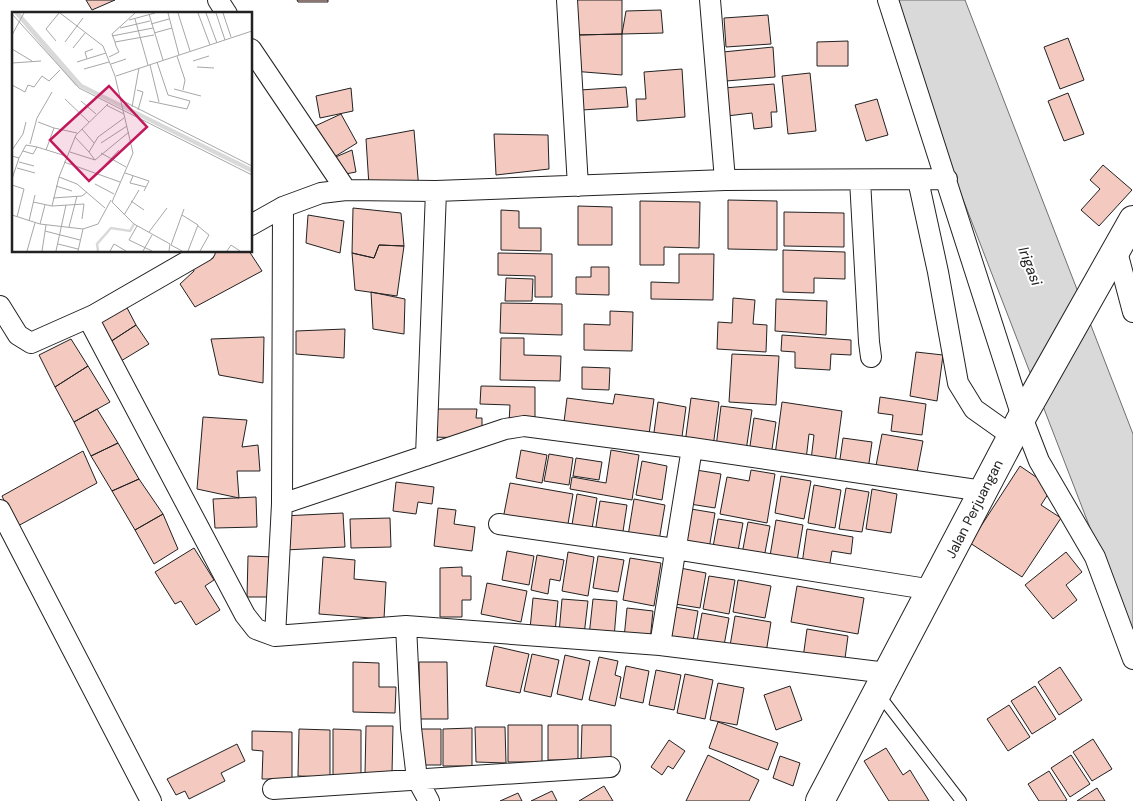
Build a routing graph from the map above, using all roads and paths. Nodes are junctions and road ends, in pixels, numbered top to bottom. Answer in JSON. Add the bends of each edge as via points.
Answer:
{"nodes":[{"id":1,"x":218,"y":0,"type":"edge"},
{"id":2,"x":567,"y":0,"type":"edge"},
{"id":3,"x":710,"y":0,"type":"edge"},
{"id":4,"x":888,"y":0,"type":"edge"},
{"id":5,"x":226,"y":12,"type":"edge"},
{"id":6,"x":252,"y":50,"type":"edge"},
{"id":7,"x":947,"y":179,"type":"junction"},
{"id":8,"x":724,"y":180,"type":"junction"},
{"id":9,"x":860,"y":180,"type":"junction"},
{"id":10,"x":918,"y":180,"type":"junction"},
{"id":11,"x":578,"y":186,"type":"junction"},
{"id":12,"x":346,"y":190,"type":"junction"},
{"id":13,"x":436,"y":191,"type":"junction"},
{"id":14,"x":283,"y":206,"type":"junction"},
{"id":15,"x":1133,"y":220,"type":"edge"},
{"id":16,"x":252,"y":224,"type":"edge"},
{"id":17,"x":1115,"y":250,"type":"junction"},
{"id":18,"x":203,"y":252,"type":"edge"},
{"id":19,"x":1133,"y":312,"type":"edge"},
{"id":20,"x":2,"y":315,"type":"edge"},
{"id":21,"x":88,"y":318,"type":"junction"},
{"id":22,"x":871,"y":357,"type":"dead end"},
{"id":23,"x":1020,"y":421,"type":"junction"},
{"id":24,"x":692,"y":448,"type":"junction"},
{"id":25,"x":426,"y":456,"type":"junction"},
{"id":26,"x":983,"y":491,"type":"junction"},
{"id":27,"x":282,"y":504,"type":"junction"},
{"id":28,"x":0,"y":510,"type":"edge"},
{"id":29,"x":499,"y":524,"type":"dead end"},
{"id":30,"x":675,"y":549,"type":"junction"},
{"id":31,"x":933,"y":590,"type":"junction"},
{"id":32,"x":406,"y":626,"type":"junction"},
{"id":33,"x":275,"y":636,"type":"junction"},
{"id":34,"x":660,"y":645,"type":"junction"},
{"id":35,"x":1133,"y":659,"type":"edge"},
{"id":36,"x":882,"y":682,"type":"junction"},
{"id":37,"x":610,"y":767,"type":"dead end"},
{"id":38,"x":417,"y":778,"type":"junction"},
{"id":39,"x":273,"y":789,"type":"dead end"},
{"id":40,"x":152,"y":801,"type":"edge"},
{"id":41,"x":429,"y":801,"type":"edge"},
{"id":42,"x":820,"y":801,"type":"edge"},
{"id":43,"x":961,"y":801,"type":"edge"}],
"edges":[{"from":1,"to":5,"type":"street"},
{"from":2,"to":11,"type":"street"},
{"from":3,"to":8,"type":"street"},
{"from":4,"to":7,"type":"street"},
{"from":6,"to":12,"type":"street"},
{"from":7,"to":10,"type":"street"},
{"from":7,"to":23,"type":"street"},
{"from":8,"to":9,"type":"street"},
{"from":8,"to":11,"type":"street"},
{"from":9,"to":10,"type":"street"},
{"from":9,"to":22,"type":"street"},
{"from":10,"to":23,"type":"street","via":[[958,383],[974,408]]},
{"from":11,"to":13,"type":"street"},
{"from":12,"to":13,"type":"street"},
{"from":12,"to":14,"type":"street","via":[[321,193]]},
{"from":13,"to":25,"type":"street"},
{"from":14,"to":16,"type":"street"},
{"from":14,"to":27,"type":"street"},
{"from":15,"to":17,"type":"main road","name":"Jalan Perjuangan"},
{"from":17,"to":19,"type":"street"},
{"from":17,"to":23,"type":"main road","name":"Jalan Perjuangan"},
{"from":18,"to":21,"type":"street"},
{"from":20,"to":21,"type":"street","via":[[18,335],[31,343]]},
{"from":21,"to":33,"type":"street","via":[[245,616],[256,629]]},
{"from":23,"to":26,"type":"main road","name":"Jalan Perjuangan"},
{"from":23,"to":35,"type":"street","via":[[1039,461],[1095,557]]},
{"from":24,"to":25,"type":"street","via":[[524,426],[505,428]]},
{"from":24,"to":26,"type":"street"},
{"from":24,"to":30,"type":"street"},
{"from":25,"to":27,"type":"street"},
{"from":26,"to":31,"type":"main road","name":"Jalan Perjuangan"},
{"from":27,"to":33,"type":"street"},
{"from":28,"to":40,"type":"street"},
{"from":29,"to":30,"type":"street"},
{"from":30,"to":31,"type":"street"},
{"from":30,"to":34,"type":"street"},
{"from":31,"to":36,"type":"main road","name":"Jalan Perjuangan"},
{"from":32,"to":33,"type":"street"},
{"from":32,"to":34,"type":"street"},
{"from":32,"to":38,"type":"street"},
{"from":34,"to":36,"type":"street"},
{"from":36,"to":42,"type":"main road","name":"Jalan Perjuangan"},
{"from":36,"to":43,"type":"lane"},
{"from":37,"to":38,"type":"street"},
{"from":38,"to":39,"type":"street"},
{"from":38,"to":41,"type":"street"}]}
